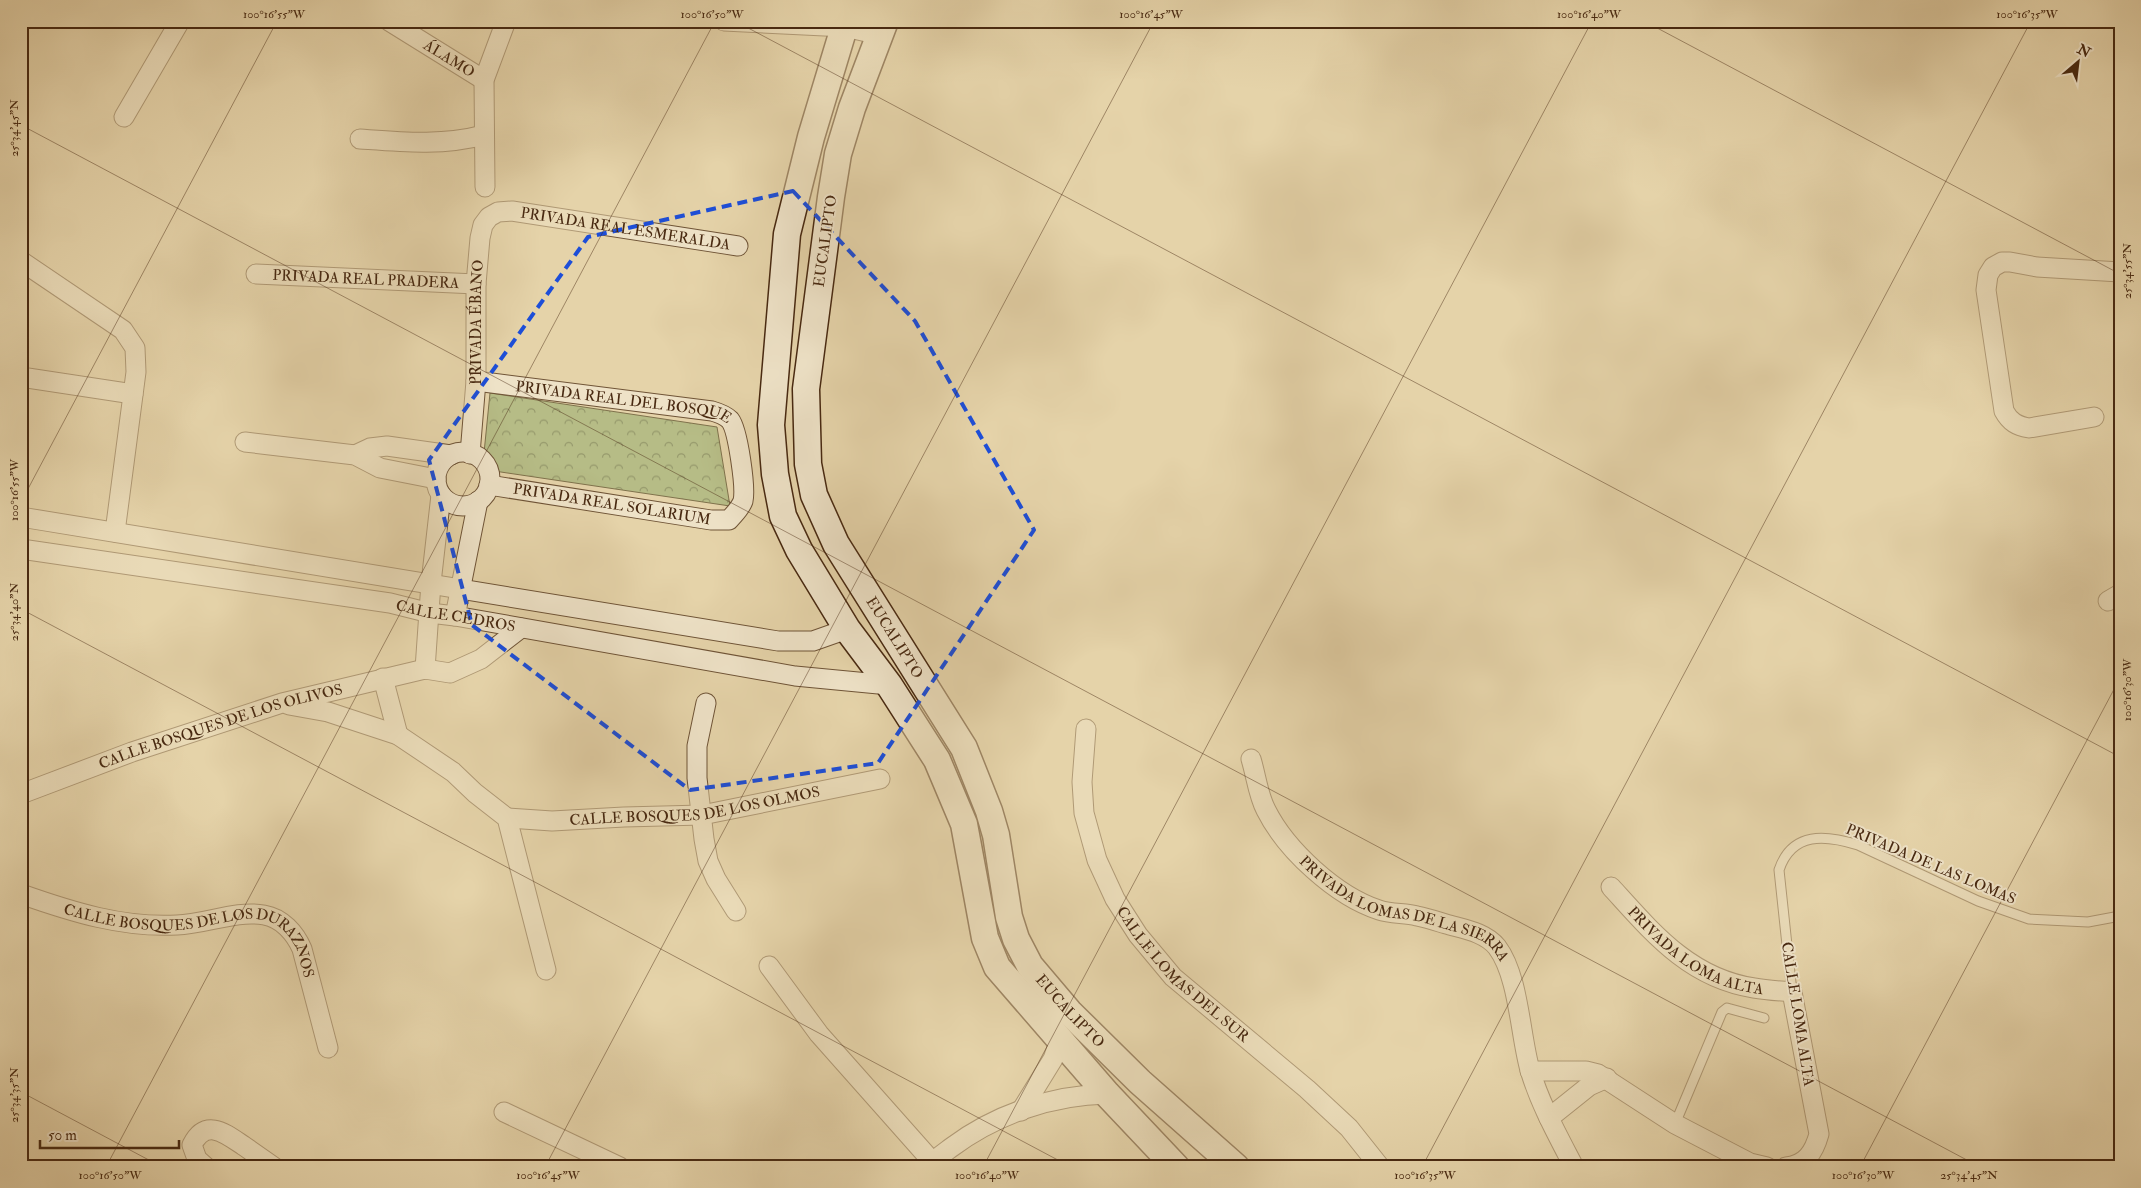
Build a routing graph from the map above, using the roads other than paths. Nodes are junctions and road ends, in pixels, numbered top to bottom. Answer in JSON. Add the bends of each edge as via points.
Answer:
{"nodes":[{"id":1,"x":180,"y":21,"type":"edge"},
{"id":2,"x":389,"y":21,"type":"edge"},
{"id":3,"x":506,"y":21,"type":"edge"},
{"id":4,"x":724,"y":21,"type":"edge"},
{"id":5,"x":846,"y":24,"type":"edge"},
{"id":6,"x":882,"y":28,"type":"edge"},
{"id":7,"x":484,"y":80,"type":"junction"},
{"id":8,"x":124,"y":117,"type":"dead end"},
{"id":9,"x":484,"y":135,"type":"junction"},
{"id":10,"x":360,"y":139,"type":"dead end"},
{"id":11,"x":485,"y":187,"type":"dead end"},
{"id":12,"x":512,"y":211,"type":"joint"},
{"id":13,"x":738,"y":246,"type":"dead end"},
{"id":14,"x":21,"y":261,"type":"edge"},
{"id":15,"x":2120,"y":272,"type":"edge"},
{"id":16,"x":256,"y":274,"type":"dead end"},
{"id":17,"x":476,"y":284,"type":"junction"},
{"id":18,"x":780,"y":308,"type":"junction"},
{"id":19,"x":815,"y":316,"type":"junction"},
{"id":20,"x":21,"y":377,"type":"edge"},
{"id":21,"x":476,"y":381,"type":"junction"},
{"id":22,"x":133,"y":394,"type":"junction"},
{"id":23,"x":2094,"y":417,"type":"dead end"},
{"id":24,"x":245,"y":442,"type":"dead end"},
{"id":25,"x":470,"y":454,"type":"junction"},
{"id":26,"x":355,"y":455,"type":"junction"},
{"id":27,"x":451,"y":455,"type":"junction"},
{"id":28,"x":741,"y":458,"type":"joint"},
{"id":29,"x":489,"y":485,"type":"junction"},
{"id":30,"x":439,"y":487,"type":"junction"},
{"id":31,"x":478,"y":502,"type":"junction"},
{"id":32,"x":21,"y":517,"type":"edge"},
{"id":33,"x":115,"y":532,"type":"junction"},
{"id":34,"x":21,"y":549,"type":"edge"},
{"id":35,"x":431,"y":583,"type":"junction"},
{"id":36,"x":460,"y":588,"type":"junction"},
{"id":37,"x":430,"y":613,"type":"junction"},
{"id":38,"x":456,"y":616,"type":"junction"},
{"id":39,"x":521,"y":628,"type":"junction"},
{"id":40,"x":847,"y":629,"type":"junction"},
{"id":41,"x":795,"y":642,"type":"junction"},
{"id":42,"x":425,"y":669,"type":"junction"},
{"id":43,"x":796,"y":676,"type":"junction"},
{"id":44,"x":383,"y":678,"type":"junction"},
{"id":45,"x":889,"y":685,"type":"junction"},
{"id":46,"x":706,"y":703,"type":"dead end"},
{"id":47,"x":282,"y":704,"type":"junction"},
{"id":48,"x":1086,"y":729,"type":"dead end"},
{"id":49,"x":398,"y":735,"type":"junction"},
{"id":50,"x":1251,"y":759,"type":"dead end"},
{"id":51,"x":880,"y":779,"type":"dead end"},
{"id":52,"x":21,"y":794,"type":"edge"},
{"id":53,"x":702,"y":815,"type":"junction"},
{"id":54,"x":507,"y":818,"type":"junction"},
{"id":55,"x":1792,"y":847,"type":"joint"},
{"id":56,"x":1610,"y":887,"type":"dead end"},
{"id":57,"x":21,"y":894,"type":"edge"},
{"id":58,"x":736,"y":911,"type":"dead end"},
{"id":59,"x":2120,"y":916,"type":"edge"},
{"id":60,"x":769,"y":966,"type":"dead end"},
{"id":61,"x":546,"y":970,"type":"dead end"},
{"id":62,"x":1792,"y":992,"type":"junction"},
{"id":63,"x":1764,"y":1018,"type":"dead end"},
{"id":64,"x":1060,"y":1040,"type":"junction"},
{"id":65,"x":328,"y":1048,"type":"dead end"},
{"id":66,"x":1530,"y":1071,"type":"junction"},
{"id":67,"x":1607,"y":1078,"type":"junction"},
{"id":68,"x":1108,"y":1094,"type":"junction"},
{"id":69,"x":1021,"y":1110,"type":"junction"},
{"id":70,"x":504,"y":1112,"type":"dead end"},
{"id":71,"x":1549,"y":1118,"type":"junction"},
{"id":72,"x":1675,"y":1124,"type":"junction"},
{"id":73,"x":932,"y":1165,"type":"edge"},
{"id":74,"x":206,"y":1167,"type":"edge"},
{"id":75,"x":274,"y":1167,"type":"edge"},
{"id":76,"x":620,"y":1167,"type":"edge"},
{"id":77,"x":1176,"y":1167,"type":"edge"},
{"id":78,"x":1236,"y":1167,"type":"edge"},
{"id":79,"x":1380,"y":1167,"type":"edge"},
{"id":80,"x":1574,"y":1167,"type":"edge"},
{"id":81,"x":1767,"y":1167,"type":"edge"},
{"id":82,"x":1786,"y":1167,"type":"edge"}],
"edges":[{"from":1,"to":8,"type":"street"},
{"from":2,"to":7,"type":"street","name":"ÁLAMO"},
{"from":3,"to":7,"type":"street"},
{"from":4,"to":5,"type":"street"},
{"from":5,"to":6,"type":"street"},
{"from":5,"to":18,"type":"street","name":"EUCALIPTO","via":[[811,137],[787,234]]},
{"from":6,"to":19,"type":"street","name":"EUCALIPTO","via":[[838,154]]},
{"from":7,"to":9,"type":"street"},
{"from":9,"to":10,"type":"street","via":[[436,144]]},
{"from":9,"to":11,"type":"street"},
{"from":12,"to":13,"type":"street","name":"PRIVADA REAL ESMERALDA"},
{"from":12,"to":17,"type":"street","name":"PRIVADA ÉBANO","via":[[498,212],[483,225]]},
{"from":14,"to":22,"type":"street","via":[[123,330],[135,348]]},
{"from":15,"to":23,"type":"street","via":[[2002,262],[1988,275],[1986,290],[2004,411],[2008,419],[2029,428]]},
{"from":16,"to":17,"type":"street","name":"PRIVADA REAL PRADERA"},
{"from":17,"to":21,"type":"street","name":"PRIVADA ÉBANO"},
{"from":18,"to":19,"type":"street"},
{"from":18,"to":40,"type":"street","name":"EUCALIPTO","via":[[771,425],[778,499],[799,550]]},
{"from":19,"to":78,"type":"street","name":"EUCALIPTO","via":[[806,388],[808,464],[814,495],[836,544],[964,748],[996,835],[1009,917],[1020,948],[1042,982],[1069,1012],[1140,1082]]},
{"from":20,"to":22,"type":"street"},
{"from":21,"to":25,"type":"street","name":"PRIVADA ÉBANO"},
{"from":21,"to":28,"type":"street","name":"PRIVADA REAL DEL BOSQUE","via":[[716,412],[732,422]]},
{"from":22,"to":33,"type":"street"},
{"from":24,"to":26,"type":"street"},
{"from":25,"to":27,"type":"street"},
{"from":25,"to":29,"type":"street","via":[[482,460],[488,472]]},
{"from":26,"to":27,"type":"street","via":[[370,448],[387,446]]},
{"from":26,"to":30,"type":"street","via":[[380,468]]},
{"from":27,"to":30,"type":"street","via":[[437,471]]},
{"from":28,"to":29,"type":"street","name":"PRIVADA REAL SOLARIUM","via":[[744,498],[741,507],[729,520],[711,520]]},
{"from":29,"to":31,"type":"street"},
{"from":30,"to":31,"type":"street","via":[[448,502],[458,506]]},
{"from":30,"to":35,"type":"street"},
{"from":31,"to":36,"type":"street"},
{"from":32,"to":33,"type":"street","name":"CALLE CEDROS"},
{"from":33,"to":35,"type":"street","name":"CALLE CEDROS"},
{"from":34,"to":37,"type":"street","name":"CALLE CEDROS","via":[[390,603]]},
{"from":35,"to":36,"type":"street","name":"CALLE CEDROS"},
{"from":35,"to":37,"type":"street"},
{"from":36,"to":38,"type":"street"},
{"from":36,"to":41,"type":"street","name":"CALLE CEDROS"},
{"from":37,"to":38,"type":"street","name":"CALLE CEDROS"},
{"from":37,"to":42,"type":"street"},
{"from":38,"to":39,"type":"street","name":"CALLE CEDROS"},
{"from":39,"to":42,"type":"street","via":[[482,659],[465,668],[450,673]]},
{"from":39,"to":43,"type":"street","name":"CALLE CEDROS"},
{"from":40,"to":41,"type":"street","name":"CALLE CEDROS","via":[[825,638]]},
{"from":40,"to":45,"type":"street","name":"EUCALIPTO"},
{"from":41,"to":43,"type":"street"},
{"from":42,"to":44,"type":"street","name":"CALLE BOSQUES DE LOS OLIVOS"},
{"from":43,"to":45,"type":"street","name":"CALLE CEDROS"},
{"from":44,"to":47,"type":"street","name":"CALLE BOSQUES DE LOS OLIVOS"},
{"from":44,"to":49,"type":"street"},
{"from":45,"to":64,"type":"street","name":"EUCALIPTO","via":[[937,760],[964,824],[985,938],[997,968]]},
{"from":46,"to":53,"type":"street","via":[[697,746]]},
{"from":47,"to":49,"type":"street","via":[[328,712]]},
{"from":47,"to":52,"type":"street","name":"CALLE BOSQUES DE LOS OLIVOS","via":[[132,752]]},
{"from":48,"to":79,"type":"street","name":"CALLE LOMAS DEL SUR","via":[[1082,782],[1084,813],[1097,860],[1114,900],[1173,977],[1307,1089],[1349,1128]]},
{"from":49,"to":54,"type":"street","via":[[453,772]]},
{"from":50,"to":66,"type":"street","name":"PRIVADA LOMAS DE LA SIERRA","via":[[1264,808],[1277,830],[1293,850],[1330,883],[1354,900],[1380,910],[1474,932],[1496,946],[1511,977]]},
{"from":51,"to":53,"type":"street","name":"CALLE BOSQUES DE LOS OLMOS"},
{"from":53,"to":54,"type":"street","name":"CALLE BOSQUES DE LOS OLMOS","via":[[552,821]]},
{"from":53,"to":58,"type":"street","via":[[708,861]]},
{"from":54,"to":61,"type":"street"},
{"from":55,"to":59,"type":"lane","name":"PRIVADA DE LAS LOMAS","via":[[1806,840],[1838,838],[2029,919],[2088,922]]},
{"from":55,"to":62,"type":"lane","name":"CALLE LOMA ALTA","via":[[1784,856],[1779,870]]},
{"from":56,"to":62,"type":"street","name":"PRIVADA LOMA ALTA","via":[[1657,939],[1695,967],[1729,982]]},
{"from":57,"to":65,"type":"street","name":"CALLE BOSQUES DE LOS DURAZNOS","via":[[111,922],[176,925],[246,914],[266,915],[284,924],[296,936],[302,949]]},
{"from":60,"to":73,"type":"street","via":[[819,1034]]},
{"from":62,"to":82,"type":"street","name":"CALLE LOMA ALTA","via":[[1819,1134],[1807,1159]]},
{"from":63,"to":72,"type":"lane","via":[[1727,1008],[1722,1012]]},
{"from":64,"to":68,"type":"street","name":"EUCALIPTO"},
{"from":64,"to":69,"type":"street","via":[[1053,1059]]},
{"from":66,"to":67,"type":"street","via":[[1586,1071]]},
{"from":66,"to":71,"type":"street","name":"PRIVADA LOMAS DE LA SIERRA"},
{"from":67,"to":71,"type":"street","via":[[1589,1086]]},
{"from":67,"to":72,"type":"street"},
{"from":68,"to":69,"type":"street","via":[[1063,1098]]},
{"from":68,"to":77,"type":"street","name":"EUCALIPTO"},
{"from":69,"to":73,"type":"street","via":[[970,1134]]},
{"from":70,"to":76,"type":"street"},
{"from":71,"to":80,"type":"street","name":"PRIVADA LOMAS DE LA SIERRA"},
{"from":72,"to":81,"type":"street","via":[[1750,1163]]},
{"from":74,"to":75,"type":"street","via":[[197,1159],[192,1145],[200,1133],[216,1130]]}]}
